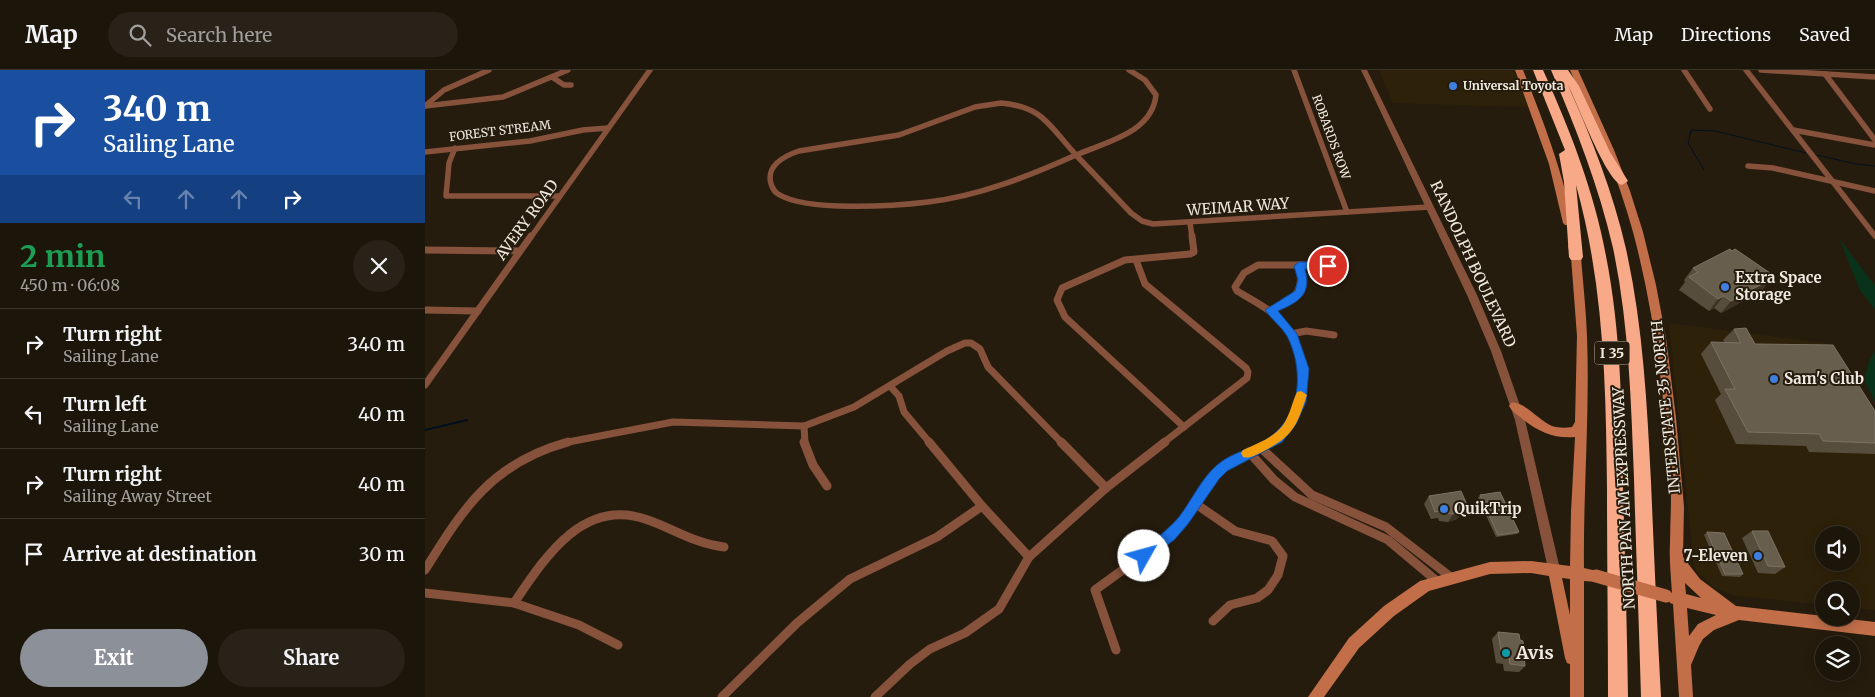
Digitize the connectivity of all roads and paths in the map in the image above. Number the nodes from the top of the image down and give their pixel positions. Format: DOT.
graph roads {
  1 [pos="489,70"];
  2 [pos="568,70"];
  3 [pos="650,70"];
  4 [pos="1129,70"];
  5 [pos="1294,70"];
  6 [pos="1363,70"];
  7 [pos="1519,70"];
  8 [pos="1538,70"];
  9 [pos="1556,70"];
  10 [pos="1562,70"];
  11 [pos="1575,70"];
  12 [pos="1684,70"];
  13 [pos="1746,70"];
  14 [pos="1761,70"];
  15 [pos="1825,74"];
  16 [pos="552,77"];
  17 [pos="1875,77"];
  18 [pos="571,86"];
  19 [pos="425,106"];
  20 [pos="1710,109"];
  21 [pos="608,128"];
  22 [pos="1793,130"];
  23 [pos="1875,140"];
  24 [pos="1875,145"];
  25 [pos="455,148"];
  26 [pos="425,152"];
  27 [pos="1076,155"];
  28 [pos="1748,166"];
  29 [pos="1622,181"];
  30 [pos="1834,183"];
  31 [pos="1875,191"];
  32 [pos="559,196"];
  33 [pos="1429,207"];
  34 [pos="1347,212"];
  35 [pos="1190,223"];
  36 [pos="1875,236"];
  37 [pos="425,250"];
  38 [pos="520,251"];
  39 [pos="1576,258"];
  40 [pos="1136,260"];
  41 [pos="1299,266"];
  42 [pos="1343,266"];
  43 [pos="425,310"];
  44 [pos="1271,310"];
  45 [pos="478,311"];
  46 [pos="1291,334"];
  47 [pos="1334,335"];
  48 [pos="425,385"];
  49 [pos="891,386"];
  50 [pos="1515,406"];
  51 [pos="1581,424"];
  52 [pos="804,426"];
  53 [pos="1184,427"];
  54 [pos="1261,448"];
  55 [pos="1249,452"];
  56 [pos="827,486"];
  57 [pos="1106,488"];
  58 [pos="1196,504"];
  59 [pos="982,506"];
  60 [pos="724,547"];
  61 [pos="1677,556"];
  62 [pos="1029,557"];
  63 [pos="1554,569"];
  64 [pos="425,570"];
  65 [pos="1577,572"];
  66 [pos="1452,578"];
  67 [pos="1438,582"];
  68 [pos="425,593"];
  69 [pos="1673,598"];
  70 [pos="514,603"];
  71 [pos="1736,614"];
  72 [pos="1213,621"];
  73 [pos="1875,629"];
  74 [pos="618,645"];
  75 [pos="1618,648"];
  76 [pos="1116,650"];
  77 [pos="1683,666"];
  78 [pos="1577,691"];
  79 [pos="722,697"];
  80 [pos="875,697"];
  81 [pos="1315,697"];
  82 [pos="1613,697"];
  83 [pos="1618,697"];
  84 [pos="1651,697"];
  85 [pos="1686,697"];
  1 -- 19 [label="street"];
  2 -- 16 [label="street"];
  3 -- 21 [label="street, AVERY ROAD"];
  4 -- 27 [label="street"];
  5 -- 34 [label="street, ROBARDS ROW"];
  6 -- 33 [label="street, RANDOLPH BOULEVARD"];
  7 -- 39 [label="main road"];
  8 -- 39 [label="highway"];
  8 -- 75 [label="highway, NORTH PAN AM EXPRESSWAY / I 35"];
  9 -- 84 [label="highway, NORTH PAN AM EXPRESSWAY / I 35"];
  10 -- 29 [label="highway"];
  11 -- 29 [label="main road, INTERSTATE 35 NORTH"];
  12 -- 20 [label="street"];
  13 -- 22 [label="street"];
  14 -- 15 [label="street"];
  15 -- 17 [label="street"];
  15 -- 23 [label="street"];
  16 -- 18 [label="street"];
  16 -- 19 [label="street"];
  21 -- 25 [label="street, FOREST STREAM"];
  21 -- 32 [label="street, AVERY ROAD"];
  22 -- 24 [label="street"];
  22 -- 30 [label="street"];
  25 -- 26 [label="street, FOREST STREAM"];
  25 -- 32 [label="street"];
  27 -- 27 [label="street, WEIMAR WAY"];
  27 -- 35 [label="street, WEIMAR WAY"];
  28 -- 30 [label="street"];
  29 -- 61 [label="main road, INTERSTATE 35 NORTH"];
  30 -- 31 [label="street"];
  30 -- 36 [label="street"];
  32 -- 38 [label="street, AVERY ROAD"];
  33 -- 34 [label="street, WEIMAR WAY"];
  33 -- 50 [label="street, RANDOLPH BOULEVARD"];
  34 -- 35 [label="street, WEIMAR WAY"];
  35 -- 40 [label="street"];
  37 -- 38 [label="street"];
  38 -- 45 [label="street, AVERY ROAD"];
  39 -- 51 [label="main road"];
  40 -- 53 [label="street"];
  40 -- 53 [label="street"];
  41 -- 42 [label="street"];
  41 -- 44 [label="street"];
  41 -- 44 [label="street"];
  43 -- 45 [label="street"];
  44 -- 46 [label="street"];
  45 -- 48 [label="street, AVERY ROAD"];
  46 -- 47 [label="street"];
  46 -- 54 [label="street"];
  49 -- 52 [label="street"];
  49 -- 57 [label="street"];
  49 -- 59 [label="street"];
  50 -- 51 [label="main road"];
  50 -- 63 [label="street, RANDOLPH BOULEVARD"];
  51 -- 65 [label="main road"];
  52 -- 56 [label="street"];
  52 -- 64 [label="street"];
  53 -- 57 [label="street"];
  54 -- 55 [label="street"];
  54 -- 66 [label="street"];
  55 -- 58 [label="street"];
  55 -- 67 [label="street"];
  57 -- 62 [label="street"];
  58 -- 72 [label="street"];
  58 -- 76 [label="street"];
  59 -- 62 [label="street"];
  59 -- 79 [label="street"];
  60 -- 70 [label="street"];
  61 -- 69 [label="main road, INTERSTATE 35 NORTH"];
  61 -- 71 [label="main road"];
  62 -- 80 [label="street"];
  63 -- 65 [label="main road"];
  63 -- 66 [label="main road"];
  63 -- 78 [label="main road, RANDOLPH BOULEVARD"];
  65 -- 69 [label="main road, bridge"];
  65 -- 78 [label="main road"];
  66 -- 67 [label="main road"];
  67 -- 81 [label="main road"];
  68 -- 70 [label="street"];
  69 -- 71 [label="main road"];
  69 -- 77 [label="main road, INTERSTATE 35 NORTH"];
  70 -- 74 [label="street"];
  71 -- 73 [label="main road"];
  71 -- 77 [label="main road"];
  75 -- 82 [label="highway"];
  75 -- 83 [label="highway, NORTH PAN AM EXPRESSWAY / I 35"];
  77 -- 85 [label="main road, INTERSTATE 35 NORTH"];
}
